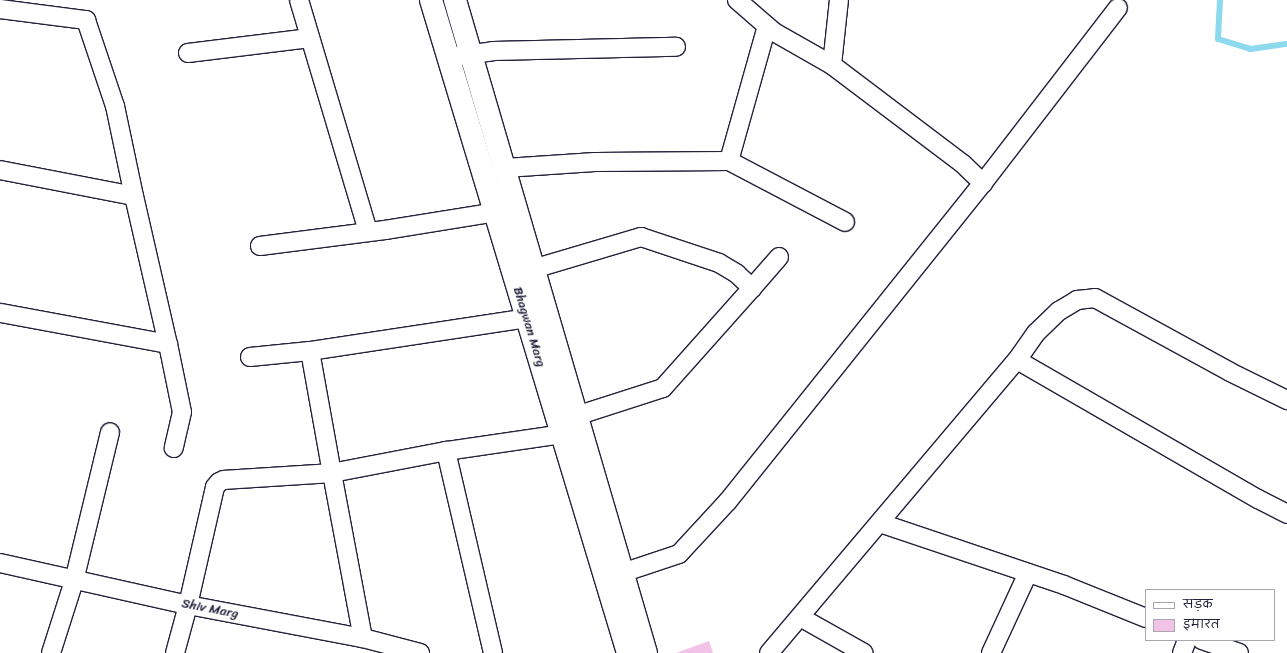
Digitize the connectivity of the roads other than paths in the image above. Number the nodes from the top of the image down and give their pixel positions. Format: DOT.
graph roads {
  1 [pos="299,0"];
  2 [pos="431,0"];
  3 [pos="455,0"];
  4 [pos="737,0"];
  5 [pos="839,0"];
  6 [pos="1118,8"];
  7 [pos="0,9"];
  8 [pos="767,26"];
  9 [pos="310,38"];
  10 [pos="676,47"];
  11 [pos="188,53"];
  12 [pos="472,54"];
  13 [pos="448,58"];
  14 [pos="832,65"];
  15 [pos="729,161"];
  16 [pos="505,168"];
  17 [pos="0,170"];
  18 [pos="983,184"];
  19 [pos="134,196"];
  20 [pos="516,209"];
  21 [pos="495,212"];
  22 [pos="846,222"];
  23 [pos="368,232"];
  24 [pos="260,246"];
  25 [pos="779,257"];
  26 [pos="533,269"];
  27 [pos="752,288"];
  28 [pos="0,313"];
  29 [pos="527,318"];
  30 [pos="168,344"];
  31 [pos="310,351"];
  32 [pos="250,357"];
  33 [pos="1017,360"];
  34 [pos="1287,400"];
  35 [pos="576,416"];
  36 [pos="110,432"];
  37 [pos="562,434"];
  38 [pos="174,448"];
  39 [pos="446,451"];
  40 [pos="332,473"];
  41 [pos="1287,514"];
  42 [pos="880,523"];
  43 [pos="0,563"];
  44 [pos="622,573"];
  45 [pos="1028,573"];
  46 [pos="74,581"];
  47 [pos="188,605"];
  48 [pos="800,617"];
  49 [pos="1145,618"];
  50 [pos="363,638"];
  51 [pos="1186,641"];
  52 [pos="1205,641"];
  53 [pos="393,650"];
  54 [pos="51,653"];
  55 [pos="175,653"];
  56 [pos="420,653"];
  57 [pos="493,653"];
  58 [pos="628,653"];
  59 [pos="646,653"];
  60 [pos="769,653"];
  61 [pos="864,653"];
  62 [pos="991,653"];
  63 [pos="1182,653"];
  64 [pos="1239,653"];
  1 -- 9 [label="street"];
  2 -- 13 [label="street, Bhagwan Marg"];
  3 -- 12 [label="street, Bhagwan Marg"];
  4 -- 8 [label="street"];
  5 -- 14 [label="street"];
  6 -- 18 [label="street"];
  7 -- 19 [label="street"];
  8 -- 14 [label="street"];
  8 -- 15 [label="street"];
  9 -- 11 [label="street"];
  9 -- 23 [label="street"];
  10 -- 12 [label="street"];
  12 -- 13 [label="street"];
  12 -- 16 [label="street, Bhagwan Marg"];
  13 -- 21 [label="street, Bhagwan Marg"];
  14 -- 18 [label="street"];
  15 -- 16 [label="street"];
  15 -- 22 [label="street"];
  16 -- 20 [label="street, Bhagwan Marg"];
  17 -- 19 [label="street"];
  18 -- 44 [label="street"];
  19 -- 30 [label="street"];
  20 -- 21 [label="street"];
  20 -- 26 [label="street, Bhagwan Marg"];
  21 -- 23 [label="street"];
  21 -- 29 [label="street, Bhagwan Marg"];
  23 -- 24 [label="street"];
  25 -- 27 [label="street"];
  26 -- 27 [label="street"];
  26 -- 35 [label="street, Bhagwan Marg"];
  27 -- 35 [label="street"];
  28 -- 30 [label="street"];
  29 -- 31 [label="street"];
  29 -- 37 [label="street, Bhagwan Marg"];
  30 -- 38 [label="street"];
  31 -- 32 [label="street"];
  31 -- 40 [label="street"];
  33 -- 34 [label="street"];
  33 -- 41 [label="street"];
  33 -- 42 [label="street"];
  35 -- 44 [label="street, Bhagwan Marg"];
  36 -- 46 [label="street"];
  37 -- 39 [label="street"];
  37 -- 58 [label="street, Bhagwan Marg"];
  39 -- 40 [label="street"];
  39 -- 57 [label="street"];
  40 -- 47 [label="street"];
  40 -- 50 [label="street"];
  42 -- 45 [label="street"];
  42 -- 48 [label="street"];
  43 -- 46 [label="street, Shiv Marg"];
  44 -- 59 [label="street, Bhagwan Marg"];
  45 -- 49 [label="street"];
  45 -- 62 [label="street"];
  46 -- 47 [label="street, Shiv Marg"];
  46 -- 54 [label="street"];
  47 -- 50 [label="street, Shiv Marg"];
  47 -- 55 [label="street"];
  48 -- 60 [label="street"];
  48 -- 61 [label="street"];
  50 -- 53 [label="street, Shiv Marg"];
  51 -- 63 [label="street"];
  52 -- 64 [label="street"];
  53 -- 56 [label="street, Shiv Marg"];
}
